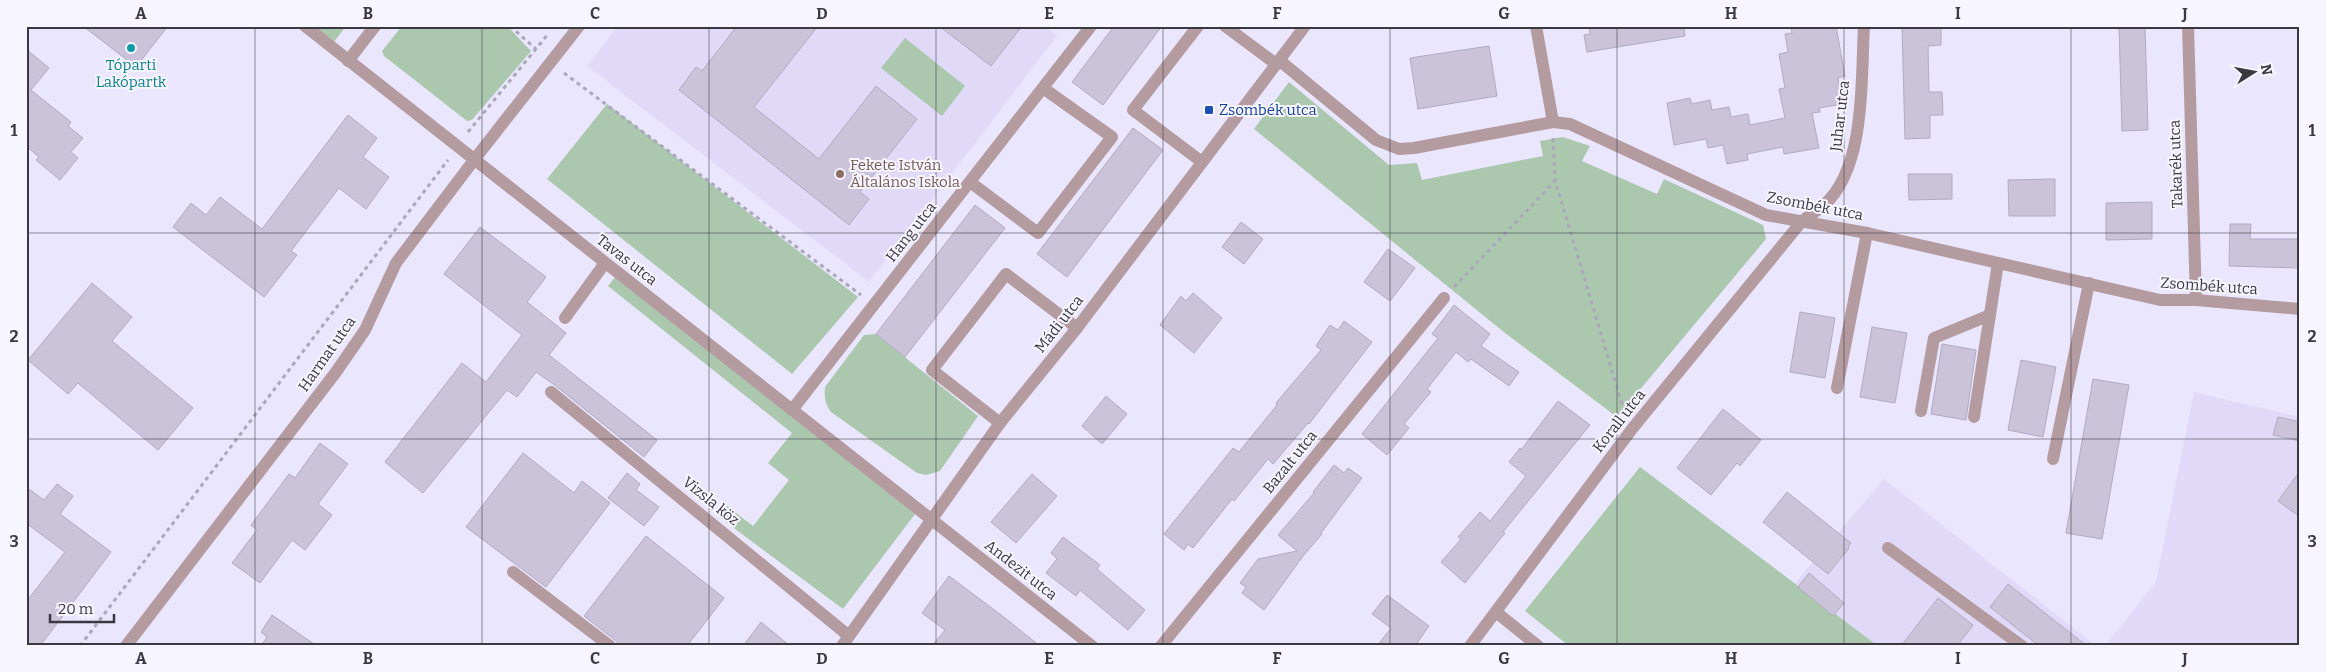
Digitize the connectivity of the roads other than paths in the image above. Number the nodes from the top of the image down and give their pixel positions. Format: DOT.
graph roads {
  1 [pos="305,26"];
  2 [pos="374,26"];
  3 [pos="579,26"];
  4 [pos="1092,26"];
  5 [pos="1198,26"];
  6 [pos="1225,26"];
  7 [pos="1305,26"];
  8 [pos="1536,26"];
  9 [pos="1864,26"];
  10 [pos="2188,26"];
  11 [pos="348,61"];
  12 [pos="1277,62"];
  13 [pos="1043,88"];
  14 [pos="1553,122"];
  15 [pos="474,160"];
  16 [pos="1202,162"];
  17 [pos="970,182"];
  18 [pos="1802,221"];
  19 [pos="1867,233"];
  20 [pos="1998,263"];
  21 [pos="605,264"];
  22 [pos="2088,283"];
  23 [pos="1444,298"];
  24 [pos="2196,300"];
  25 [pos="2300,309"];
  26 [pos="1990,315"];
  27 [pos="565,318"];
  28 [pos="1077,328"];
  29 [pos="1837,388"];
  30 [pos="551,392"];
  31 [pos="792,410"];
  32 [pos="1921,411"];
  33 [pos="1974,417"];
  34 [pos="1000,423"];
  35 [pos="2053,460"];
  36 [pos="931,519"];
  37 [pos="1888,548"];
  38 [pos="513,572"];
  39 [pos="1496,612"];
  40 [pos="846,641"];
  41 [pos="126,646"];
  42 [pos="610,646"];
  43 [pos="1092,646"];
  44 [pos="1161,646"];
  45 [pos="1470,646"];
  46 [pos="1538,646"];
  47 [pos="2022,646"];
  1 -- 11 [label="street, Tavas utca"];
  2 -- 11 [label="street"];
  3 -- 15 [label="street, Harmat utca"];
  4 -- 13 [label="street, Hang utca"];
  5 -- 16 [label="street"];
  6 -- 12 [label="street, Zsombék utca"];
  7 -- 12 [label="street, Mádi utca"];
  8 -- 14 [label="street"];
  9 -- 18 [label="street, Juhar utca"];
  10 -- 24 [label="street, Takarék utca"];
  11 -- 15 [label="street, Tavas utca"];
  12 -- 14 [label="street, Zsombék utca"];
  12 -- 16 [label="street, Mádi utca"];
  13 -- 17 [label="street, Hang utca"];
  13 -- 17 [label="street"];
  14 -- 18 [label="street, Zsombék utca"];
  15 -- 21 [label="street, Tavas utca"];
  15 -- 41 [label="street, Harmat utca"];
  16 -- 28 [label="street, Mádi utca"];
  17 -- 31 [label="street, Hang utca"];
  18 -- 19 [label="street, Zsombék utca"];
  18 -- 39 [label="street, Korall utca"];
  19 -- 20 [label="street, Zsombék utca"];
  19 -- 29 [label="street"];
  20 -- 22 [label="street, Zsombék utca"];
  20 -- 26 [label="street"];
  21 -- 27 [label="street"];
  21 -- 31 [label="street, Tavas utca"];
  22 -- 24 [label="street, Zsombék utca"];
  22 -- 35 [label="street"];
  23 -- 44 [label="street, Bazalt utca"];
  24 -- 25 [label="street, Zsombék utca"];
  26 -- 32 [label="street"];
  26 -- 33 [label="street"];
  28 -- 34 [label="street, Mádi utca"];
  28 -- 34 [label="street"];
  30 -- 40 [label="street, Vizsla köz"];
  31 -- 36 [label="street, Tavas utca"];
  34 -- 36 [label="street, Mádi utca"];
  36 -- 40 [label="street, Mádi utca"];
  36 -- 43 [label="street, Andezit utca"];
  37 -- 47 [label="street"];
  38 -- 42 [label="street"];
  39 -- 45 [label="street, Korall utca"];
  39 -- 46 [label="street"];
}
